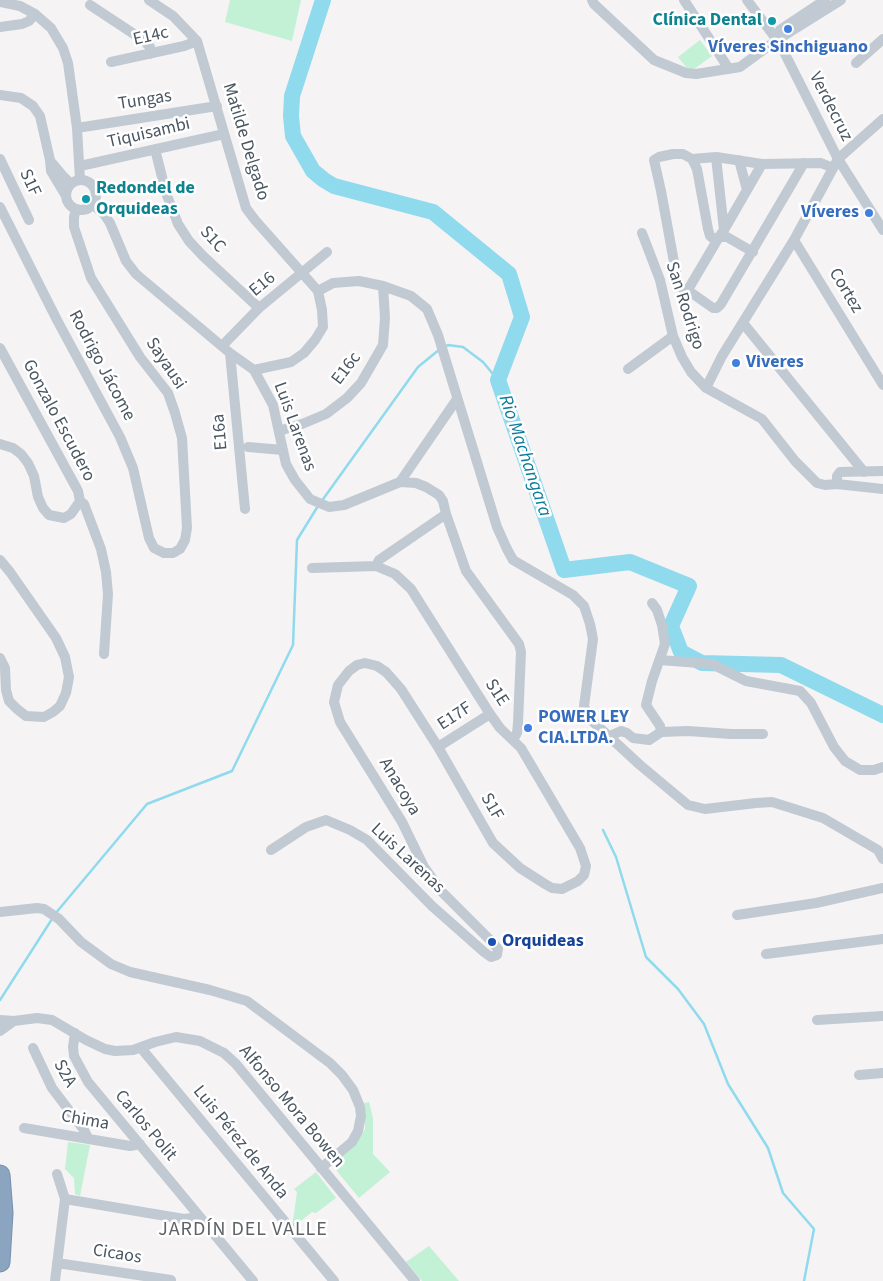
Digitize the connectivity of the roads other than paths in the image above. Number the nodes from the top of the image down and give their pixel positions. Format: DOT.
graph roads {
  1 [pos="148,0"];
  2 [pos="592,0"];
  3 [pos="684,0"];
  4 [pos="747,0"];
  5 [pos="825,0"];
  6 [pos="839,0"];
  7 [pos="0,2"];
  8 [pos="21,3"];
  9 [pos="90,5"];
  10 [pos="35,14"];
  11 [pos="0,27"];
  12 [pos="775,37"];
  13 [pos="883,39"];
  14 [pos="197,41"];
  15 [pos="150,54"];
  16 [pos="111,62"];
  17 [pos="856,63"];
  18 [pos="729,69"];
  19 [pos="0,95"];
  20 [pos="217,106"];
  21 [pos="883,119"];
  22 [pos="77,128"];
  23 [pos="224,134"];
  24 [pos="155,149"];
  25 [pos="716,157"];
  26 [pos="0,159"];
  27 [pos="692,159"];
  28 [pos="50,160"];
  29 [pos="739,160"];
  30 [pos="804,163"];
  31 [pos="762,164"];
  32 [pos="835,164"];
  33 [pos="80,166"];
  34 [pos="76,182"];
  35 [pos="747,190"];
  36 [pos="66,196"];
  37 [pos="93,205"];
  38 [pos="0,207"];
  39 [pos="76,209"];
  40 [pos="28,220"];
  41 [pos="883,230"];
  42 [pos="642,233"];
  43 [pos="721,234"];
  44 [pos="794,240"];
  45 [pos="327,252"];
  46 [pos="753,252"];
  47 [pos="302,274"];
  48 [pos="383,286"];
  49 [pos="686,289"];
  50 [pos="318,291"];
  51 [pos="259,308"];
  52 [pos="743,323"];
  53 [pos="673,336"];
  54 [pos="0,348"];
  55 [pos="226,349"];
  56 [pos="628,369"];
  57 [pos="254,370"];
  58 [pos="883,385"];
  59 [pos="706,388"];
  60 [pos="457,399"];
  61 [pos="279,431"];
  62 [pos="0,444"];
  63 [pos="248,447"];
  64 [pos="283,450"];
  65 [pos="883,471"];
  66 [pos="864,472"];
  67 [pos="400,482"];
  68 [pos="837,484"];
  69 [pos="883,489"];
  70 [pos="80,501"];
  71 [pos="245,508"];
  72 [pos="446,514"];
  73 [pos="154,548"];
  74 [pos="0,560"];
  75 [pos="376,566"];
  76 [pos="312,568"];
  77 [pos="652,602"];
  78 [pos="104,654"];
  79 [pos="0,658"];
  80 [pos="660,660"];
  81 [pos="386,672"];
  82 [pos="490,714"];
  83 [pos="661,732"];
  84 [pos="763,734"];
  85 [pos="610,736"];
  86 [pos="512,740"];
  87 [pos="438,748"];
  88 [pos="883,767"];
  89 [pos="580,848"];
  90 [pos="271,850"];
  91 [pos="883,859"];
  92 [pos="883,888"];
  93 [pos="0,912"];
  94 [pos="737,914"];
  95 [pos="883,939"];
  96 [pos="492,942"];
  97 [pos="766,954"];
  98 [pos="883,1016"];
  99 [pos="0,1020"];
  100 [pos="817,1020"];
  101 [pos="14,1021"];
  102 [pos="0,1031"];
  103 [pos="75,1033"];
  104 [pos="33,1048"];
  105 [pos="141,1048"];
  106 [pos="883,1073"];
  107 [pos="859,1075"];
  108 [pos="24,1128"];
  109 [pos="88,1138"];
  110 [pos="140,1144"];
  111 [pos="321,1168"];
  112 [pos="57,1174"];
  113 [pos="0,1175"];
  114 [pos="65,1198"];
  115 [pos="198,1214"];
  116 [pos="0,1262"];
  117 [pos="57,1263"];
  118 [pos="171,1280"];
  119 [pos="55,1281"];
  120 [pos="252,1281"];
  121 [pos="334,1281"];
  122 [pos="414,1281"];
  1 -- 14 [label="street, Matilde Delgado"];
  2 -- 18 [label="street"];
  3 -- 18 [label="street"];
  4 -- 12 [label="street, Verdecruz"];
  5 -- 12 [label="street"];
  6 -- 12 [label="street"];
  7 -- 8 [label="street"];
  8 -- 10 [label="street"];
  9 -- 15 [label="street"];
  10 -- 11 [label="street"];
  10 -- 22 [label="street"];
  12 -- 18 [label="street"];
  12 -- 32 [label="street, Verdecruz"];
  13 -- 17 [label="street"];
  14 -- 15 [label="street, E14c"];
  14 -- 20 [label="street, Matilde Delgado"];
  15 -- 16 [label="street, E14c"];
  19 -- 28 [label="street"];
  20 -- 22 [label="street, Tungas"];
  20 -- 23 [label="street, Matilde Delgado"];
  21 -- 32 [label="street"];
  22 -- 33 [label="street"];
  23 -- 24 [label="street, Tiquisambi"];
  23 -- 47 [label="street, Matilde Delgado"];
  24 -- 33 [label="street, Tiquisambi"];
  24 -- 51 [label="street, S1C"];
  25 -- 27 [label="street"];
  25 -- 29 [label="street"];
  25 -- 43 [label="street"];
  26 -- 40 [label="street, S1F"];
  27 -- 43 [label="street"];
  27 -- 49 [label="street"];
  28 -- 34 [label="street"];
  28 -- 36 [label="street"];
  29 -- 31 [label="street"];
  29 -- 35 [label="street"];
  30 -- 31 [label="street"];
  30 -- 32 [label="street"];
  30 -- 46 [label="street"];
  31 -- 35 [label="street"];
  32 -- 41 [label="street, Verdecruz"];
  32 -- 44 [label="street"];
  33 -- 34 [label="street"];
  34 -- 36 [label="street"];
  34 -- 37 [label="street"];
  35 -- 43 [label="street"];
  36 -- 39 [label="street"];
  37 -- 39 [label="street"];
  37 -- 55 [label="street, Luis Larenas"];
  38 -- 73 [label="street, Rodrigo Jácome"];
  39 -- 73 [label="street, Sayausi"];
  42 -- 53 [label="street, San Rodrigo"];
  43 -- 46 [label="street"];
  43 -- 49 [label="street"];
  44 -- 52 [label="street"];
  44 -- 58 [label="street, Cortez"];
  45 -- 47 [label="street, E16"];
  46 -- 49 [label="street"];
  47 -- 50 [label="street, Matilde Delgado"];
  47 -- 51 [label="street, E16"];
  48 -- 50 [label="street"];
  48 -- 60 [label="street"];
  48 -- 61 [label="street, E16c"];
  50 -- 57 [label="street"];
  51 -- 55 [label="street, E16"];
  52 -- 59 [label="street"];
  52 -- 66 [label="street"];
  53 -- 56 [label="street"];
  53 -- 59 [label="street, San Rodrigo"];
  54 -- 70 [label="street, Gonzalo Escudero"];
  55 -- 57 [label="street, Luis Larenas"];
  55 -- 71 [label="street, E16a"];
  57 -- 61 [label="street, Luis Larenas"];
  59 -- 68 [label="street, San Rodrigo"];
  60 -- 67 [label="street"];
  60 -- 85 [label="street"];
  61 -- 64 [label="street, Luis Larenas"];
  62 -- 70 [label="street, Gonzalo Escudero"];
  63 -- 64 [label="street"];
  64 -- 67 [label="street, Luis Larenas"];
  65 -- 66 [label="street"];
  66 -- 68 [label="street"];
  67 -- 72 [label="street"];
  68 -- 69 [label="street, San Rodrigo"];
  70 -- 78 [label="street"];
  72 -- 75 [label="street"];
  72 -- 86 [label="street"];
  74 -- 79 [label="street"];
  75 -- 76 [label="street"];
  75 -- 82 [label="street, S1E"];
  77 -- 80 [label="street"];
  80 -- 83 [label="street"];
  80 -- 88 [label="street"];
  81 -- 87 [label="street, S1F"];
  81 -- 96 [label="street, Anacoya"];
  82 -- 86 [label="street, S1E"];
  82 -- 87 [label="street, E17F"];
  83 -- 84 [label="street"];
  83 -- 85 [label="street"];
  85 -- 91 [label="street"];
  86 -- 89 [label="street, S1E"];
  87 -- 89 [label="street, S1F"];
  90 -- 96 [label="street, Luis Larenas"];
  92 -- 94 [label="street"];
  93 -- 111 [label="street"];
  95 -- 97 [label="street"];
  98 -- 100 [label="street"];
  99 -- 101 [label="street"];
  101 -- 102 [label="street"];
  101 -- 103 [label="street"];
  103 -- 105 [label="street, Alfonso Mora Bowen"];
  103 -- 110 [label="street, Carlos Polit"];
  104 -- 109 [label="street, S2A"];
  105 -- 111 [label="street, Alfonso Mora Bowen"];
  105 -- 121 [label="street, Luis Pérez de Anda"];
  106 -- 107 [label="street"];
  108 -- 109 [label="street, Chima"];
  109 -- 110 [label="street, Chima"];
  110 -- 115 [label="street, Carlos Polit"];
  111 -- 122 [label="street, Alfonso Mora Bowen"];
  112 -- 114 [label="street"];
  113 -- 116 [label="highway"];
  114 -- 115 [label="street"];
  114 -- 117 [label="street"];
  115 -- 120 [label="street, Carlos Polit"];
  117 -- 118 [label="street, Cicaos"];
  117 -- 119 [label="street"];
}
